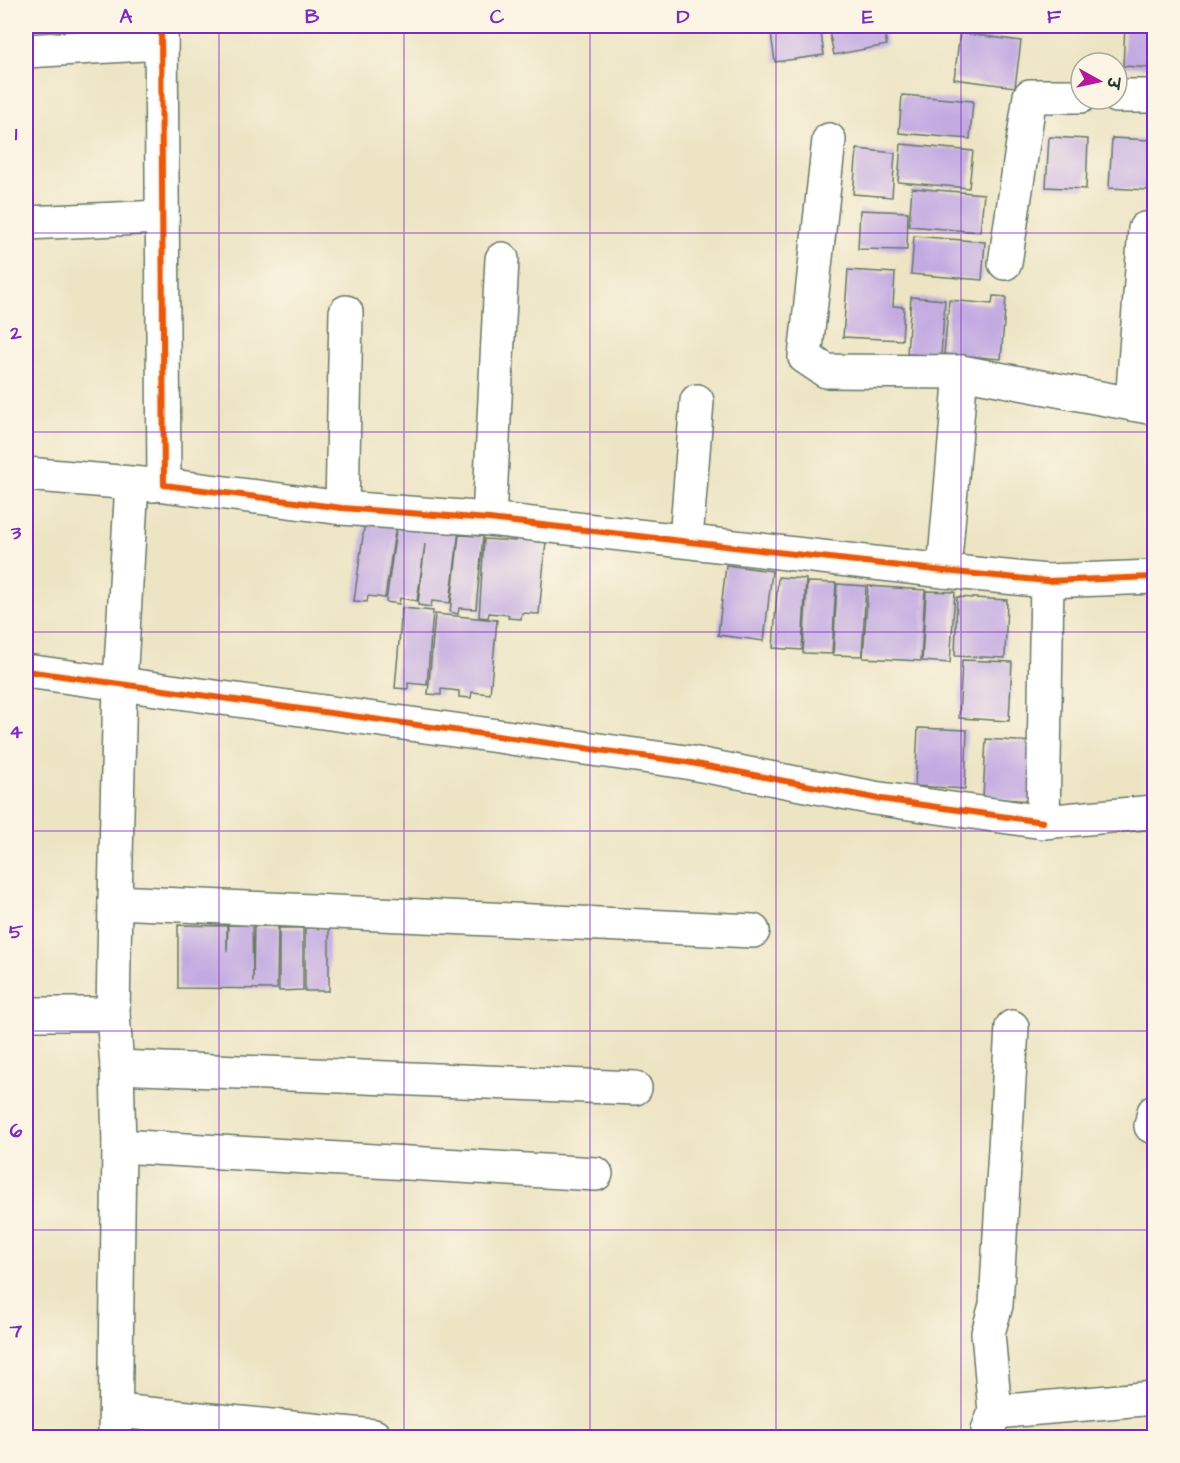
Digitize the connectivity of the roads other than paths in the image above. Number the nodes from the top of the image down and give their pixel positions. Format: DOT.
graph roads {
  1 [pos="161,34"];
  2 [pos="26,51"];
  3 [pos="1069,96"];
  4 [pos="1129,96"];
  5 [pos="1155,96"];
  6 [pos="829,140"];
  7 [pos="162,217"];
  8 [pos="26,223"];
  9 [pos="1145,229"];
  10 [pos="502,259"];
  11 [pos="1005,263"];
  12 [pos="346,312"];
  13 [pos="961,372"];
  14 [pos="697,401"];
  15 [pos="1143,406"];
  16 [pos="26,474"];
  17 [pos="132,484"];
  18 [pos="164,485"];
  19 [pos="342,508"];
  20 [pos="489,519"];
  21 [pos="686,540"];
  22 [pos="944,571"];
  23 [pos="1155,577"];
  24 [pos="1047,581"];
  25 [pos="26,671"];
  26 [pos="120,682"];
  27 [pos="1155,812"];
  28 [pos="1043,822"];
  29 [pos="115,902"];
  30 [pos="753,931"];
  31 [pos="26,1014"];
  32 [pos="113,1014"];
  33 [pos="1012,1027"];
  34 [pos="117,1067"];
  35 [pos="635,1088"];
  36 [pos="119,1146"];
  37 [pos="596,1174"];
  38 [pos="1155,1398"];
  39 [pos="116,1424"];
  40 [pos="992,1425"];
  41 [pos="374,1436"];
  1 -- 2 [label="street"];
  1 -- 7 [label="street"];
  3 -- 11 [label="street"];
  4 -- 5 [label="street"];
  6 -- 13 [label="street"];
  7 -- 8 [label="street"];
  7 -- 18 [label="street"];
  9 -- 15 [label="street"];
  10 -- 20 [label="street"];
  12 -- 19 [label="street"];
  13 -- 15 [label="street"];
  13 -- 22 [label="street"];
  14 -- 21 [label="street"];
  16 -- 17 [label="street"];
  17 -- 18 [label="street"];
  17 -- 26 [label="street"];
  18 -- 19 [label="street"];
  19 -- 20 [label="street"];
  20 -- 21 [label="street"];
  21 -- 22 [label="street"];
  22 -- 24 [label="street"];
  23 -- 24 [label="street"];
  24 -- 28 [label="street"];
  25 -- 26 [label="street"];
  26 -- 28 [label="street"];
  26 -- 29 [label="street"];
  27 -- 28 [label="street"];
  29 -- 30 [label="street"];
  29 -- 32 [label="street"];
  31 -- 32 [label="street"];
  32 -- 34 [label="street"];
  33 -- 40 [label="street"];
  34 -- 35 [label="street"];
  34 -- 36 [label="street"];
  36 -- 37 [label="street"];
  36 -- 39 [label="street"];
  38 -- 40 [label="street"];
  39 -- 41 [label="street"];
}
